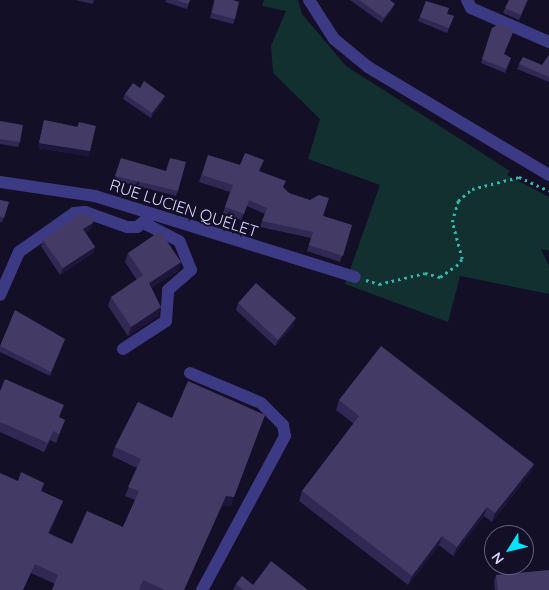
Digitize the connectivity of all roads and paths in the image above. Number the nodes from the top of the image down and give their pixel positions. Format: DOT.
graph roads {
  1 [pos="309,0"];
  2 [pos="459,0"];
  3 [pos="469,4"];
  4 [pos="549,42"];
  5 [pos="549,174"];
  6 [pos="0,182"];
  7 [pos="549,191"];
  8 [pos="148,219"];
  9 [pos="355,277"];
  10 [pos="0,296"];
  11 [pos="123,349"];
  12 [pos="190,373"];
  13 [pos="202,590"];
  1 -- 5 [label="street"];
  2 -- 3 [label="street"];
  3 -- 4 [label="street"];
  6 -- 8 [label="street, RUE LUCIEN QUÉLET"];
  7 -- 9 [label="path"];
  8 -- 9 [label="street, RUE LUCIEN QUÉLET"];
  8 -- 10 [label="street"];
  8 -- 11 [label="street"];
  12 -- 13 [label="street"];
}
